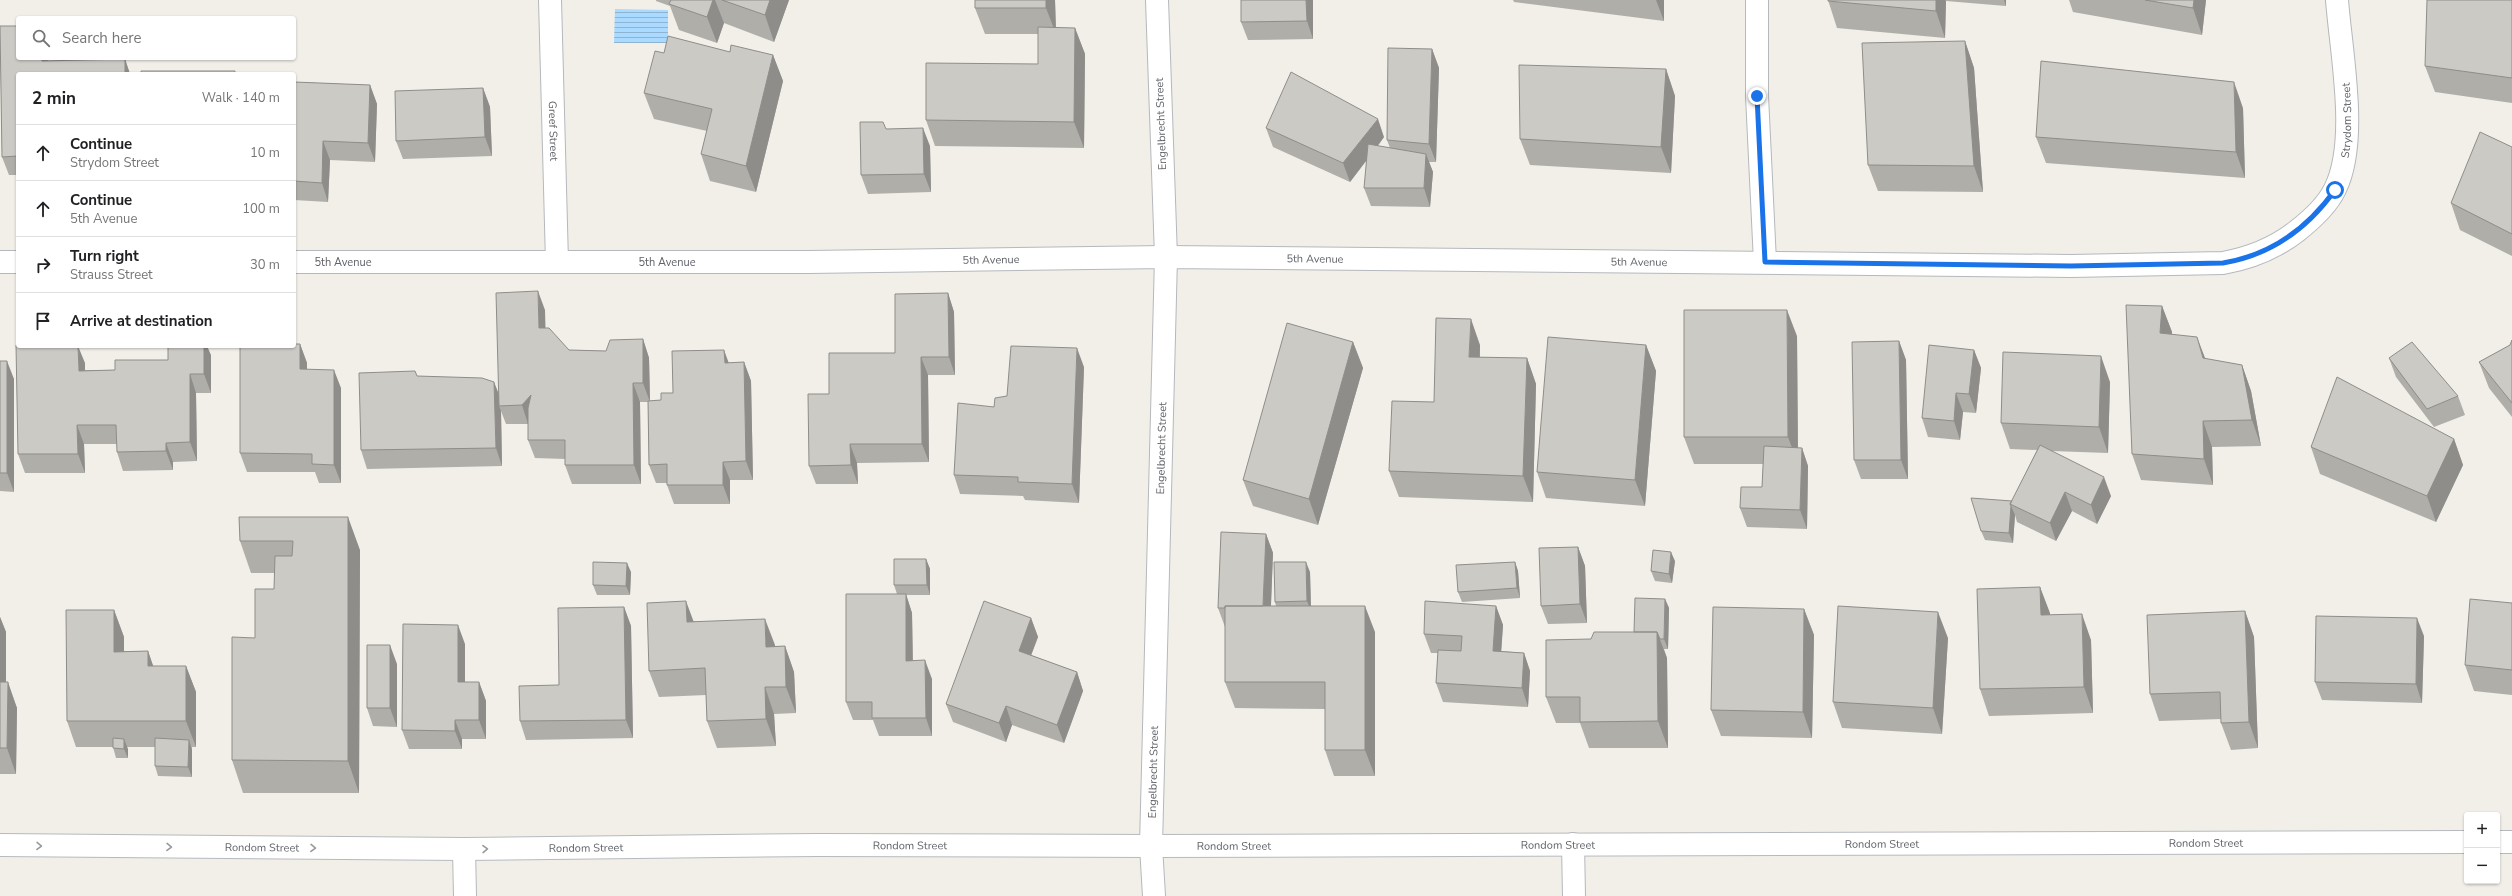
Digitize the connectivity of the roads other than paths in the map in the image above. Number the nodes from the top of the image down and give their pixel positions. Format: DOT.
graph roads {
  1 [pos="550,0"];
  2 [pos="1157,0"];
  3 [pos="1757,0"];
  4 [pos="2337,0"];
  5 [pos="2320,211"];
  6 [pos="1166,257"];
  7 [pos="296,262"];
  8 [pos="557,262"];
  9 [pos="1765,262"];
  10 [pos="2464,842"];
  11 [pos="2500,842"];
  12 [pos="2512,842"];
  13 [pos="1573,844"];
  14 [pos="0,845"];
  15 [pos="1151,846"];
  16 [pos="464,849"];
  17 [pos="466,896"];
  18 [pos="1154,896"];
  19 [pos="1574,896"];
  1 -- 8 [label="street, Greef Street"];
  2 -- 6 [label="street, Engelbrecht Street"];
  3 -- 9 [label="street"];
  4 -- 5 [label="street, Strydom Street"];
  5 -- 9 [label="street, 5th Avenue"];
  6 -- 8 [label="street, 5th Avenue"];
  6 -- 9 [label="street, 5th Avenue"];
  6 -- 15 [label="street, Engelbrecht Street"];
  7 -- 8 [label="street, 5th Avenue"];
  10 -- 13 [label="street, Rondom Street"];
  11 -- 12 [label="street"];
  13 -- 15 [label="street, Rondom Street"];
  13 -- 19 [label="street"];
  14 -- 16 [label="street, Rondom Street, one-way"];
  16 -- 15 [label="street, Rondom Street, one-way"];
  15 -- 18 [label="street, Engelbrecht Street"];
  16 -- 17 [label="street"];
}
